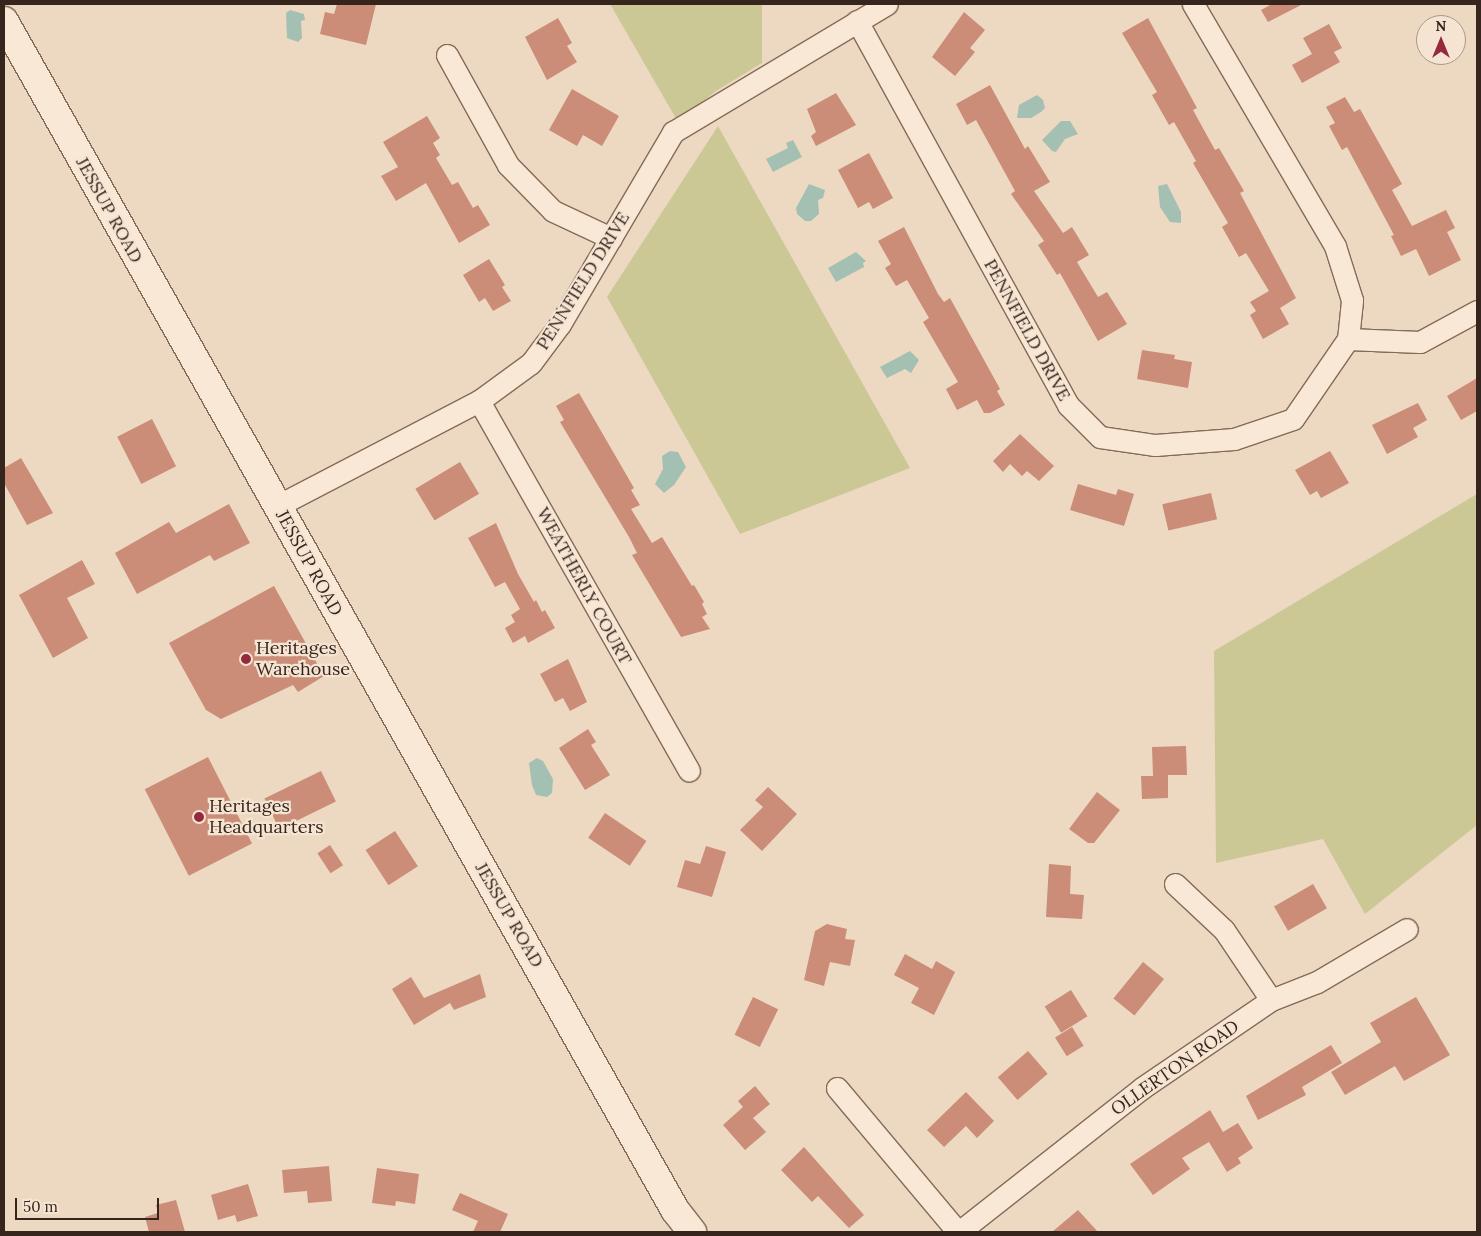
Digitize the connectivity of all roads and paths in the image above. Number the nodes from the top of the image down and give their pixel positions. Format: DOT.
graph roads {
  1 [pos="887,4"];
  2 [pos="1192,4"];
  3 [pos="4,21"];
  4 [pos="857,21"];
  5 [pos="447,55"];
  6 [pos="611,238"];
  7 [pos="1477,311"];
  8 [pos="1348,340"];
  9 [pos="479,401"];
  10 [pos="277,506"];
  11 [pos="689,771"];
  12 [pos="1175,884"];
  13 [pos="1407,929"];
  14 [pos="1271,1000"];
  15 [pos="837,1088"];
  16 [pos="692,1232"];
  17 [pos="959,1232"];
  1 -- 4 [label="street, PENNFIELD DRIVE"];
  2 -- 8 [label="street, PENNFIELD DRIVE"];
  3 -- 10 [label="street, JESSUP ROAD"];
  4 -- 6 [label="street, PENNFIELD DRIVE"];
  4 -- 8 [label="street, PENNFIELD DRIVE"];
  5 -- 6 [label="street"];
  6 -- 9 [label="street, PENNFIELD DRIVE"];
  7 -- 8 [label="street"];
  9 -- 10 [label="street, PENNFIELD DRIVE"];
  9 -- 11 [label="street, WEATHERLY COURT"];
  10 -- 16 [label="street, JESSUP ROAD"];
  12 -- 14 [label="street"];
  13 -- 14 [label="street, OLLERTON ROAD"];
  14 -- 17 [label="street, OLLERTON ROAD"];
  15 -- 17 [label="street"];
}
